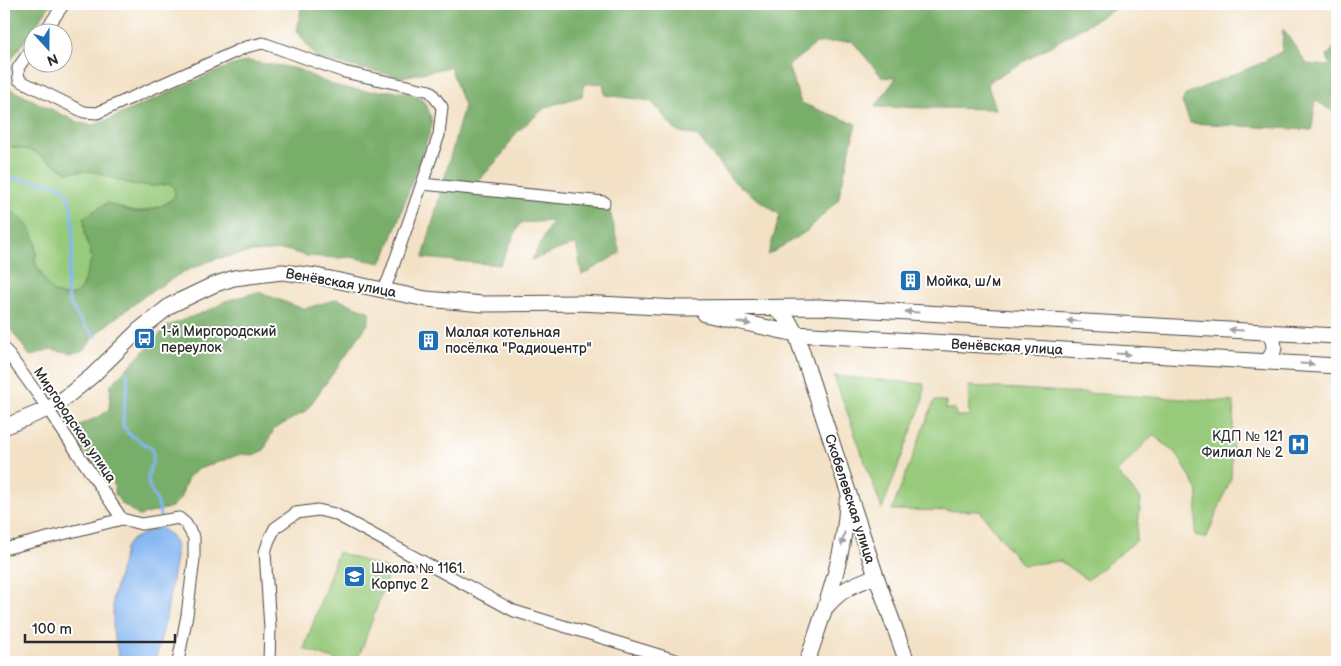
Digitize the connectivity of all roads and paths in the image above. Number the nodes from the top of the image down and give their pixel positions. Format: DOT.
graph roads {
  1 [pos="64,4"];
  2 [pos="51,22"];
  3 [pos="22,62"];
  4 [pos="422,184"];
  5 [pos="604,202"];
  6 [pos="383,291"];
  7 [pos="818,307"];
  8 [pos="679,308"];
  9 [pos="775,308"];
  10 [pos="1269,332"];
  11 [pos="796,334"];
  12 [pos="1337,336"];
  13 [pos="829,337"];
  14 [pos="4,348"];
  15 [pos="1266,362"];
  16 [pos="1337,366"];
  17 [pos="807,370"];
  18 [pos="48,409"];
  19 [pos="4,427"];
  20 [pos="847,491"];
  21 [pos="122,519"];
  22 [pos="4,549"];
  23 [pos="876,576"];
  24 [pos="824,609"];
  25 [pos="178,662"];
  26 [pos="270,662"];
  27 [pos="682,662"];
  28 [pos="807,662"];
  29 [pos="907,662"];
  1 -- 2 [label="street"];
  3 -- 4 [label="street"];
  4 -- 5 [label="street"];
  4 -- 6 [label="street"];
  6 -- 8 [label="street, Венёвская улица"];
  6 -- 18 [label="street, Венёвская улица"];
  7 -- 9 [label="street, Венёвская улица"];
  10 -- 7 [label="street, Венёвская улица, one-way"];
  7 -- 11 [label="street"];
  8 -- 9 [label="street, Венёвская улица"];
  8 -- 11 [label="street, Венёвская улица, one-way"];
  9 -- 11 [label="street, Скобелевская улица"];
  10 -- 12 [label="street, Венёвская улица"];
  10 -- 15 [label="street"];
  11 -- 13 [label="street, Венёвская улица"];
  11 -- 17 [label="street, Скобелевская улица"];
  13 -- 15 [label="street, Венёвская улица, one-way"];
  13 -- 17 [label="street"];
  14 -- 18 [label="street, Миргородская улица"];
  15 -- 16 [label="street, Венёвская улица, one-way"];
  17 -- 20 [label="street, Скобелевская улица"];
  18 -- 19 [label="street"];
  18 -- 21 [label="street, Миргородская улица"];
  20 -- 23 [label="street, Скобелевская улица"];
  20 -- 24 [label="street, one-way"];
  21 -- 22 [label="street"];
  21 -- 25 [label="street"];
  23 -- 24 [label="street"];
  23 -- 29 [label="street, Скобелевская улица"];
  24 -- 28 [label="street"];
  26 -- 27 [label="street"];
}
